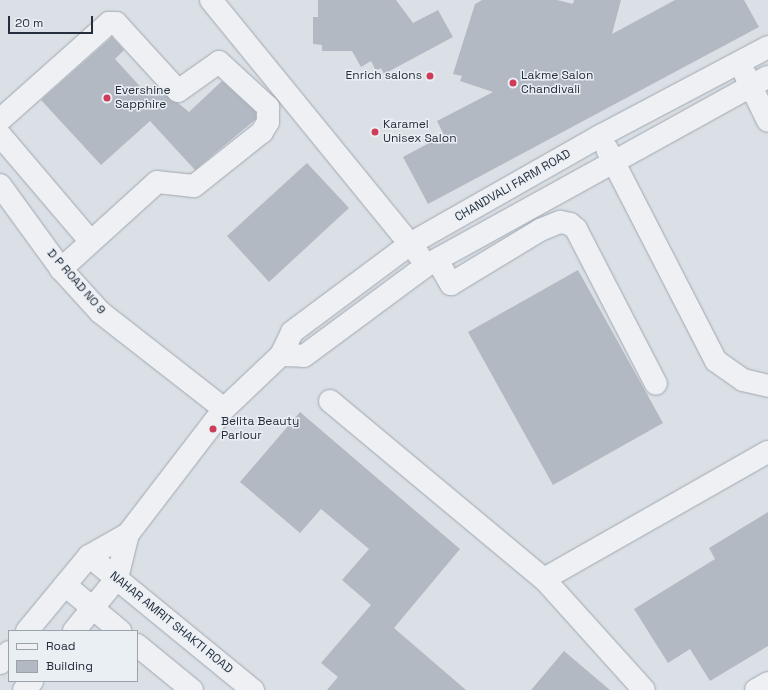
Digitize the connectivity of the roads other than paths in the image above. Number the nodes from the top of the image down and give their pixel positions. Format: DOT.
graph roads {
  1 [pos="211,0"];
  2 [pos="768,47"];
  3 [pos="740,62"];
  4 [pos="759,81"];
  5 [pos="0,120"];
  6 [pos="768,121"];
  7 [pos="0,135"];
  8 [pos="600,136"];
  9 [pos="23,162"];
  10 [pos="615,162"];
  11 [pos="0,181"];
  12 [pos="514,184"];
  13 [pos="0,185"];
  14 [pos="528,210"];
  15 [pos="540,230"];
  16 [pos="91,242"];
  17 [pos="410,244"];
  18 [pos="432,262"];
  19 [pos="60,269"];
  20 [pos="281,355"];
  21 [pos="656,384"];
  22 [pos="768,386"];
  23 [pos="330,400"];
  24 [pos="224,409"];
  25 [pos="768,452"];
  26 [pos="128,534"];
  27 [pos="89,556"];
  28 [pos="117,578"];
  29 [pos="544,579"];
  30 [pos="65,586"];
  31 [pos="93,609"];
  32 [pos="30,627"];
  33 [pos="75,630"];
  34 [pos="119,630"];
  35 [pos="138,646"];
  36 [pos="8,653"];
  37 [pos="0,663"];
  38 [pos="31,682"];
  39 [pos="768,683"];
  40 [pos="24,690"];
  41 [pos="192,690"];
  42 [pos="253,690"];
  43 [pos="644,690"];
  44 [pos="756,690"];
  1 -- 17 [label="street"];
  2 -- 3 [label="street, CHANDVALI FARM ROAD"];
  3 -- 4 [label="street"];
  3 -- 8 [label="street, CHANDVALI FARM ROAD"];
  4 -- 6 [label="street"];
  4 -- 10 [label="street"];
  5 -- 16 [label="street"];
  7 -- 9 [label="street"];
  8 -- 10 [label="street"];
  8 -- 12 [label="street, CHANDVALI FARM ROAD"];
  9 -- 11 [label="street"];
  9 -- 16 [label="street"];
  10 -- 14 [label="street"];
  10 -- 22 [label="street"];
  12 -- 14 [label="street"];
  12 -- 17 [label="street, CHANDVALI FARM ROAD"];
  13 -- 19 [label="street, D P ROAD NO 9"];
  14 -- 15 [label="street"];
  14 -- 18 [label="street"];
  15 -- 18 [label="street"];
  15 -- 21 [label="street"];
  16 -- 19 [label="street"];
  17 -- 18 [label="street"];
  17 -- 20 [label="street, CHANDVALI FARM ROAD"];
  18 -- 20 [label="street"];
  19 -- 24 [label="street, D P ROAD NO 9"];
  20 -- 24 [label="street, CHANDVALI FARM ROAD"];
  23 -- 29 [label="street"];
  24 -- 26 [label="street, CHANDVALI FARM ROAD"];
  25 -- 29 [label="street"];
  26 -- 27 [label="street"];
  26 -- 28 [label="street"];
  27 -- 28 [label="street, NAHAR AMRIT SHAKTI ROAD"];
  27 -- 30 [label="street"];
  28 -- 31 [label="street"];
  28 -- 42 [label="street, NAHAR AMRIT SHAKTI ROAD"];
  29 -- 43 [label="street"];
  30 -- 31 [label="street"];
  30 -- 32 [label="street"];
  31 -- 33 [label="street"];
  31 -- 34 [label="street"];
  35 -- 41 [label="street"];
  36 -- 37 [label="street"];
  38 -- 40 [label="street"];
  39 -- 44 [label="street"];
}
